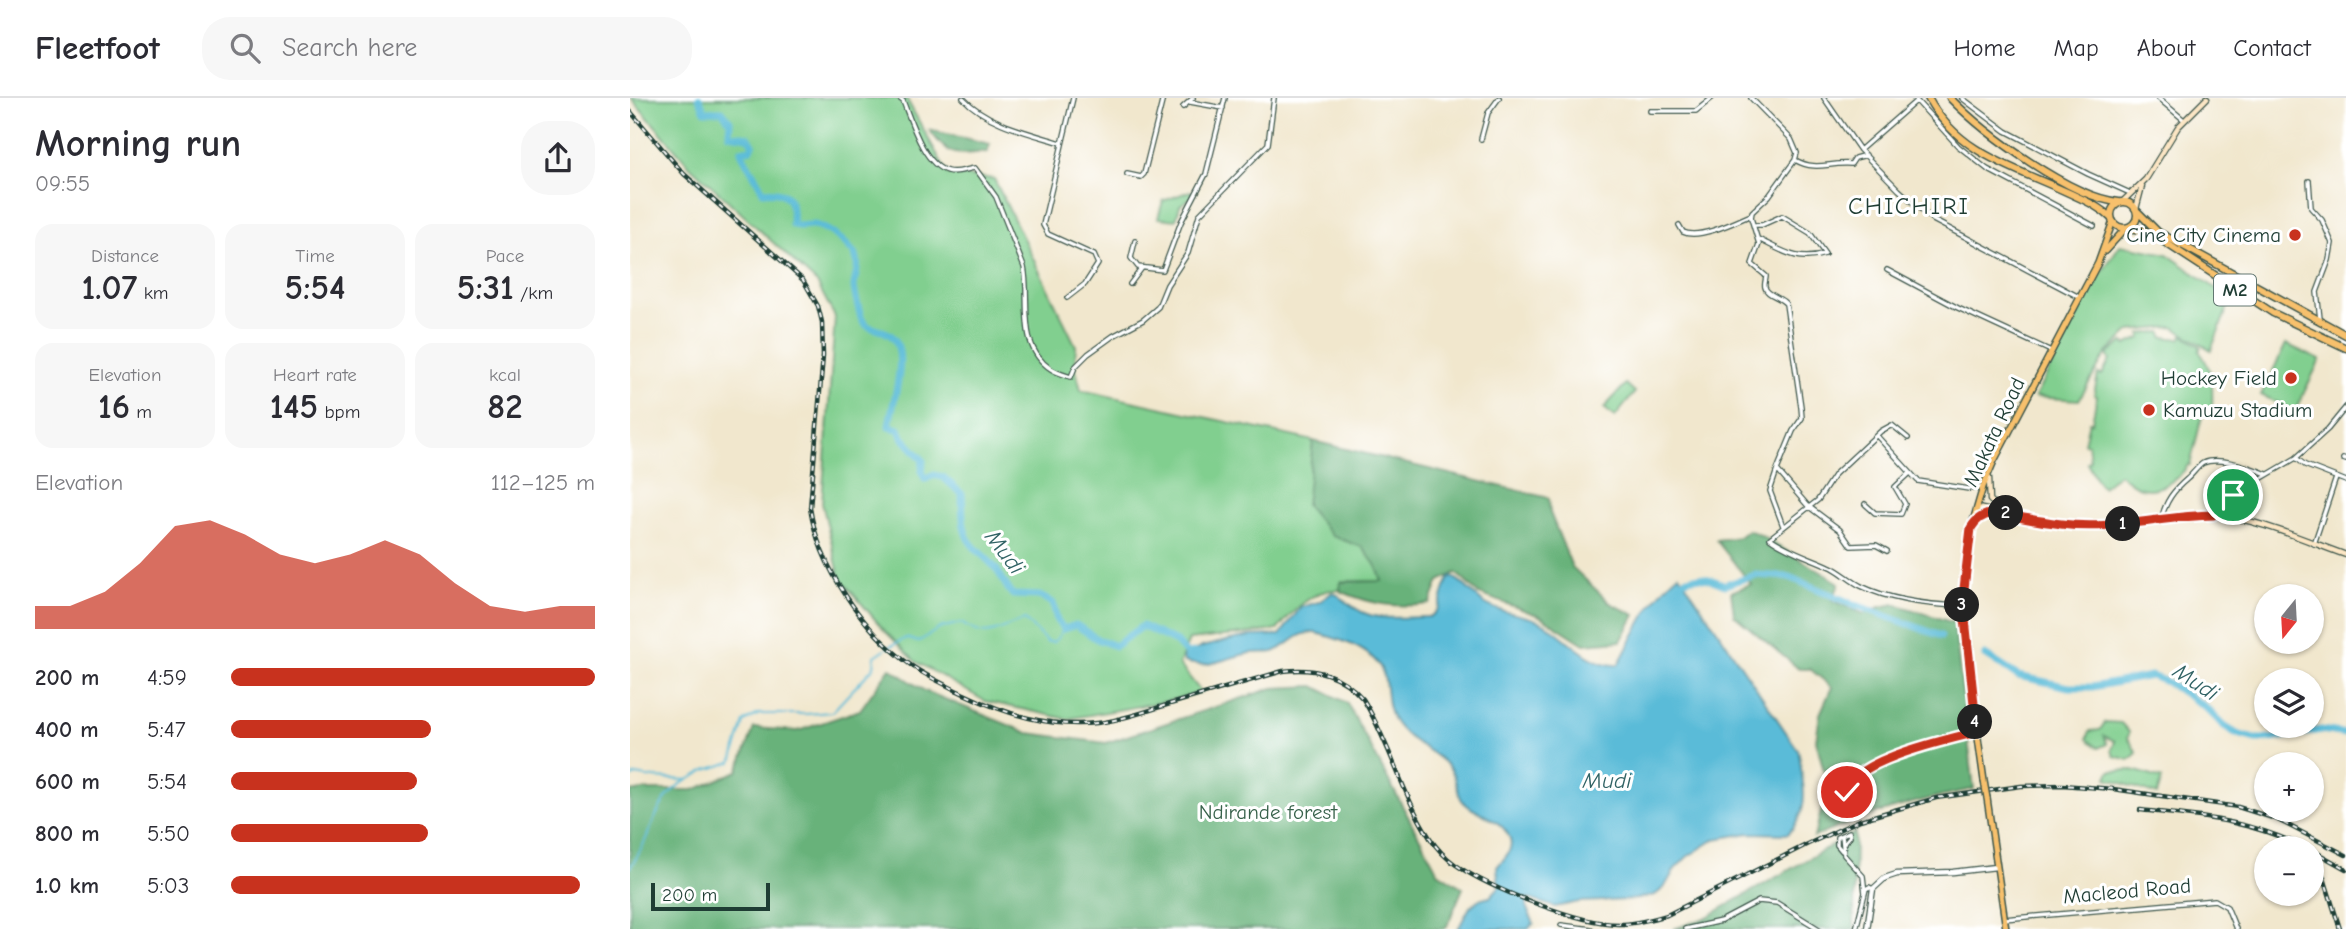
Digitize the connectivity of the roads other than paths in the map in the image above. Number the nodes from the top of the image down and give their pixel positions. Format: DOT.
graph roads {
  1 [pos="899,98"];
  2 [pos="963,98"];
  3 [pos="1073,98"];
  4 [pos="1163,98"];
  5 [pos="1225,98"];
  6 [pos="1274,98"];
  7 [pos="1499,98"];
  8 [pos="1712,98"];
  9 [pos="1751,98"];
  10 [pos="1824,98"];
  11 [pos="1928,98"];
  12 [pos="1950,98"];
  13 [pos="1962,98"];
  14 [pos="2158,98"];
  15 [pos="2207,98"];
  16 [pos="1915,99"];
  17 [pos="1192,100"];
  18 [pos="1183,107"];
  19 [pos="1223,108"];
  20 [pos="1650,111"];
  21 [pos="2184,120"];
  22 [pos="1481,139"];
  23 [pos="1062,143"];
  24 [pos="1860,150"];
  25 [pos="1866,155"];
  26 [pos="1795,160"];
  27 [pos="1127,174"];
  28 [pos="2146,179"];
  29 [pos="2309,181"];
  30 [pos="2132,194"];
  31 [pos="2121,202"];
  32 [pos="2137,210"];
  33 [pos="1751,215"];
  34 [pos="2112,219"];
  35 [pos="1679,225"];
  36 [pos="1754,225"];
  37 [pos="2094,226"];
  38 [pos="2126,228"];
  39 [pos="1758,239"];
  40 [pos="1135,241"];
  41 [pos="2103,253"];
  42 [pos="1142,268"];
  43 [pos="1887,270"];
  44 [pos="1130,284"];
  45 [pos="1068,298"];
  46 [pos="2079,298"];
  47 [pos="2316,319"];
  48 [pos="2302,329"];
  49 [pos="2346,335"];
  50 [pos="2346,348"];
  51 [pos="2051,351"];
  52 [pos="2346,407"];
  53 [pos="1877,435"];
  54 [pos="1908,438"];
  55 [pos="2296,458"];
  56 [pos="1777,470"];
  57 [pos="1910,473"];
  58 [pos="1989,473"];
  59 [pos="2267,474"];
  60 [pos="2336,478"];
  61 [pos="2346,481"];
  62 [pos="1983,487"];
  63 [pos="1865,504"];
  64 [pos="1808,506"];
  65 [pos="1977,508"];
  66 [pos="1997,513"];
  67 [pos="2010,513"];
  68 [pos="2213,515"];
  69 [pos="2161,519"];
  70 [pos="1783,526"];
  71 [pos="1971,528"];
  72 [pos="2314,544"];
  73 [pos="1887,551"];
  74 [pos="2346,555"];
  75 [pos="1962,606"];
  76 [pos="1977,732"];
  77 [pos="1856,800"];
  78 [pos="1842,835"];
  79 [pos="1844,844"];
  80 [pos="1843,852"];
  81 [pos="1996,867"];
  82 [pos="1873,889"];
  83 [pos="1865,892"];
  84 [pos="2004,919"];
  85 [pos="1561,925"];
  86 [pos="1591,929"];
  87 [pos="1685,929"];
  88 [pos="1819,929"];
  89 [pos="1856,929"];
  90 [pos="1867,929"];
  91 [pos="2006,929"];
  92 [pos="2236,929"];
  1 -- 6 [label="street"];
  2 -- 23 [label="street"];
  3 -- 23 [label="street"];
  4 -- 27 [label="street"];
  5 -- 19 [label="street"];
  7 -- 22 [label="street"];
  8 -- 20 [label="street"];
  9 -- 26 [label="street"];
  10 -- 24 [label="street"];
  11 -- 34 [label="highway, M2"];
  12 -- 31 [label="highway, M2"];
  13 -- 30 [label="street"];
  14 -- 21 [label="street"];
  15 -- 21 [label="main road"];
  16 -- 24 [label="street"];
  16 -- 37 [label="street"];
  17 -- 18 [label="street"];
  17 -- 19 [label="street"];
  19 -- 42 [label="street"];
  21 -- 28 [label="main road"];
  23 -- 45 [label="street"];
  24 -- 25 [label="street"];
  25 -- 26 [label="street"];
  25 -- 46 [label="street"];
  26 -- 33 [label="street"];
  28 -- 30 [label="main road"];
  28 -- 32 [label="main road"];
  29 -- 47 [label="street"];
  30 -- 31 [label="main road"];
  31 -- 32 [label="highway, M2"];
  31 -- 34 [label="highway"];
  32 -- 38 [label="highway"];
  32 -- 47 [label="highway, M2"];
  33 -- 35 [label="street"];
  33 -- 36 [label="street"];
  34 -- 38 [label="highway, M2"];
  34 -- 41 [label="main road, Makata Road"];
  36 -- 39 [label="street"];
  36 -- 39 [label="street"];
  38 -- 41 [label="main road, Makata Road"];
  38 -- 48 [label="highway, M2"];
  39 -- 56 [label="street"];
  40 -- 42 [label="street"];
  41 -- 46 [label="main road, Makata Road"];
  42 -- 44 [label="street"];
  43 -- 51 [label="street"];
  46 -- 51 [label="main road, Makata Road"];
  47 -- 48 [label="highway"];
  47 -- 49 [label="highway, M2"];
  48 -- 50 [label="highway, M2"];
  51 -- 58 [label="main road, Makata Road"];
  52 -- 55 [label="street"];
  53 -- 54 [label="street"];
  53 -- 57 [label="street"];
  53 -- 64 [label="street"];
  55 -- 59 [label="street"];
  55 -- 60 [label="street"];
  56 -- 64 [label="street"];
  56 -- 70 [label="street"];
  57 -- 62 [label="street"];
  57 -- 63 [label="street"];
  58 -- 62 [label="main road, Makata Road"];
  58 -- 67 [label="main road"];
  59 -- 68 [label="street"];
  59 -- 69 [label="street"];
  60 -- 61 [label="street"];
  60 -- 72 [label="street"];
  62 -- 65 [label="main road, Makata Road"];
  64 -- 70 [label="street"];
  64 -- 73 [label="street"];
  65 -- 66 [label="main road"];
  65 -- 71 [label="main road, Makata Road"];
  66 -- 67 [label="main road"];
  66 -- 71 [label="main road"];
  67 -- 69 [label="main road"];
  68 -- 69 [label="main road"];
  68 -- 72 [label="main road"];
  70 -- 75 [label="street"];
  71 -- 75 [label="main road, Makata Road"];
  72 -- 74 [label="main road"];
  75 -- 76 [label="main road, Makata Road"];
  76 -- 77 [label="street"];
  76 -- 81 [label="main road, Makata Road, bridge"];
  78 -- 79 [label="street"];
  78 -- 79 [label="street"];
  78 -- 80 [label="street"];
  79 -- 80 [label="street"];
  80 -- 83 [label="street"];
  81 -- 82 [label="street"];
  81 -- 84 [label="main road, Makata Road"];
  82 -- 83 [label="street"];
  82 -- 90 [label="street"];
  83 -- 89 [label="street"];
  84 -- 91 [label="main road, Makata Road"];
  84 -- 92 [label="street, Macleod Road"];
  85 -- 86 [label="street"];
  87 -- 88 [label="street"];
}
